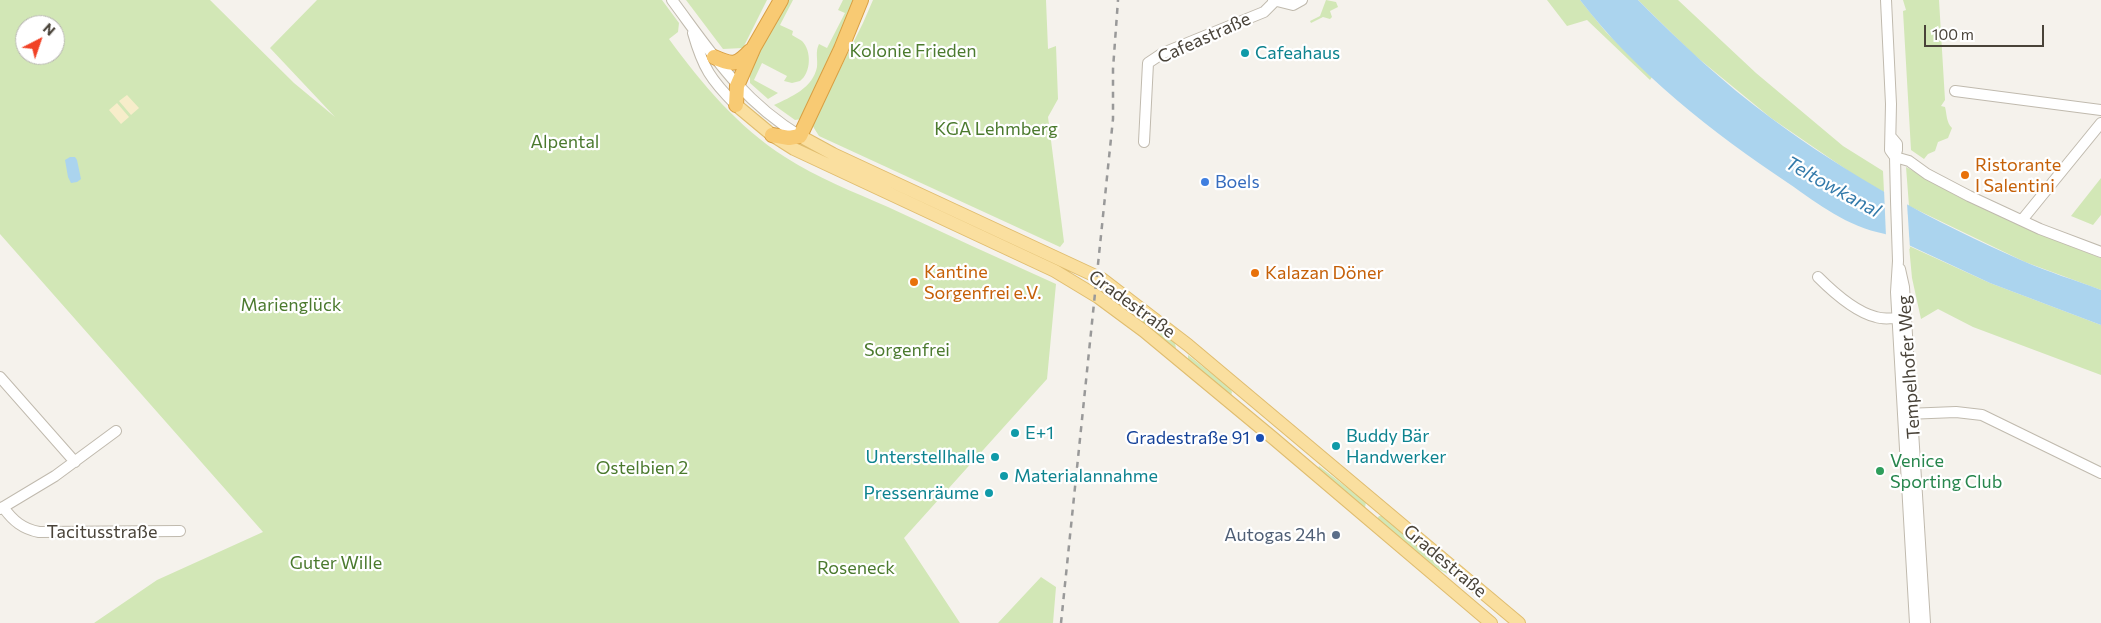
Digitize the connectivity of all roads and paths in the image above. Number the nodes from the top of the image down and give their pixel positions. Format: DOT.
graph roads {
  1 [pos="672,0"];
  2 [pos="781,0"];
  3 [pos="862,0"];
  4 [pos="1274,0"];
  5 [pos="1302,0"];
  6 [pos="1886,0"];
  7 [pos="690,25"];
  8 [pos="754,47"];
  9 [pos="714,57"];
  10 [pos="737,86"];
  11 [pos="1955,91"];
  12 [pos="736,105"];
  13 [pos="2101,110"];
  14 [pos="2101,123"];
  15 [pos="772,135"];
  16 [pos="800,136"];
  17 [pos="1144,142"];
  18 [pos="1895,157"];
  19 [pos="2022,220"];
  20 [pos="2101,252"];
  21 [pos="1818,277"];
  22 [pos="1901,318"];
  23 [pos="0,378"];
  24 [pos="1908,414"];
  25 [pos="116,432"];
  26 [pos="75,462"];
  27 [pos="2101,473"];
  28 [pos="2,508"];
  29 [pos="180,531"];
  30 [pos="1491,623"];
  31 [pos="1519,623"];
  32 [pos="1915,623"];
  33 [pos="1924,623"];
  1 -- 7 [label="street, Gradestraße"];
  2 -- 8 [label="highway"];
  3 -- 16 [label="highway"];
  4 -- 5 [label="street"];
  4 -- 17 [label="street, Cafeastraße"];
  6 -- 18 [label="street, Tempelhofer Weg"];
  7 -- 9 [label="street, Gradestraße"];
  7 -- 12 [label="street, Gradestraße"];
  8 -- 9 [label="highway"];
  8 -- 10 [label="highway"];
  9 -- 10 [label="street, Gradestraße"];
  10 -- 12 [label="highway"];
  10 -- 16 [label="street, Gradestraße"];
  11 -- 13 [label="street"];
  12 -- 15 [label="main road, Gradestraße"];
  14 -- 19 [label="street"];
  15 -- 16 [label="highway"];
  15 -- 30 [label="main road, Gradestraße"];
  16 -- 31 [label="main road, Gradestraße"];
  18 -- 19 [label="street"];
  18 -- 22 [label="street, Tempelhofer Weg"];
  19 -- 20 [label="street"];
  21 -- 22 [label="street"];
  22 -- 24 [label="street, Tempelhofer Weg"];
  23 -- 26 [label="street"];
  24 -- 27 [label="street"];
  24 -- 32 [label="street, Tempelhofer Weg"];
  24 -- 33 [label="street, Tempelhofer Weg"];
  25 -- 26 [label="street"];
  26 -- 28 [label="street"];
  28 -- 29 [label="street, Tacitusstraße"];
}
